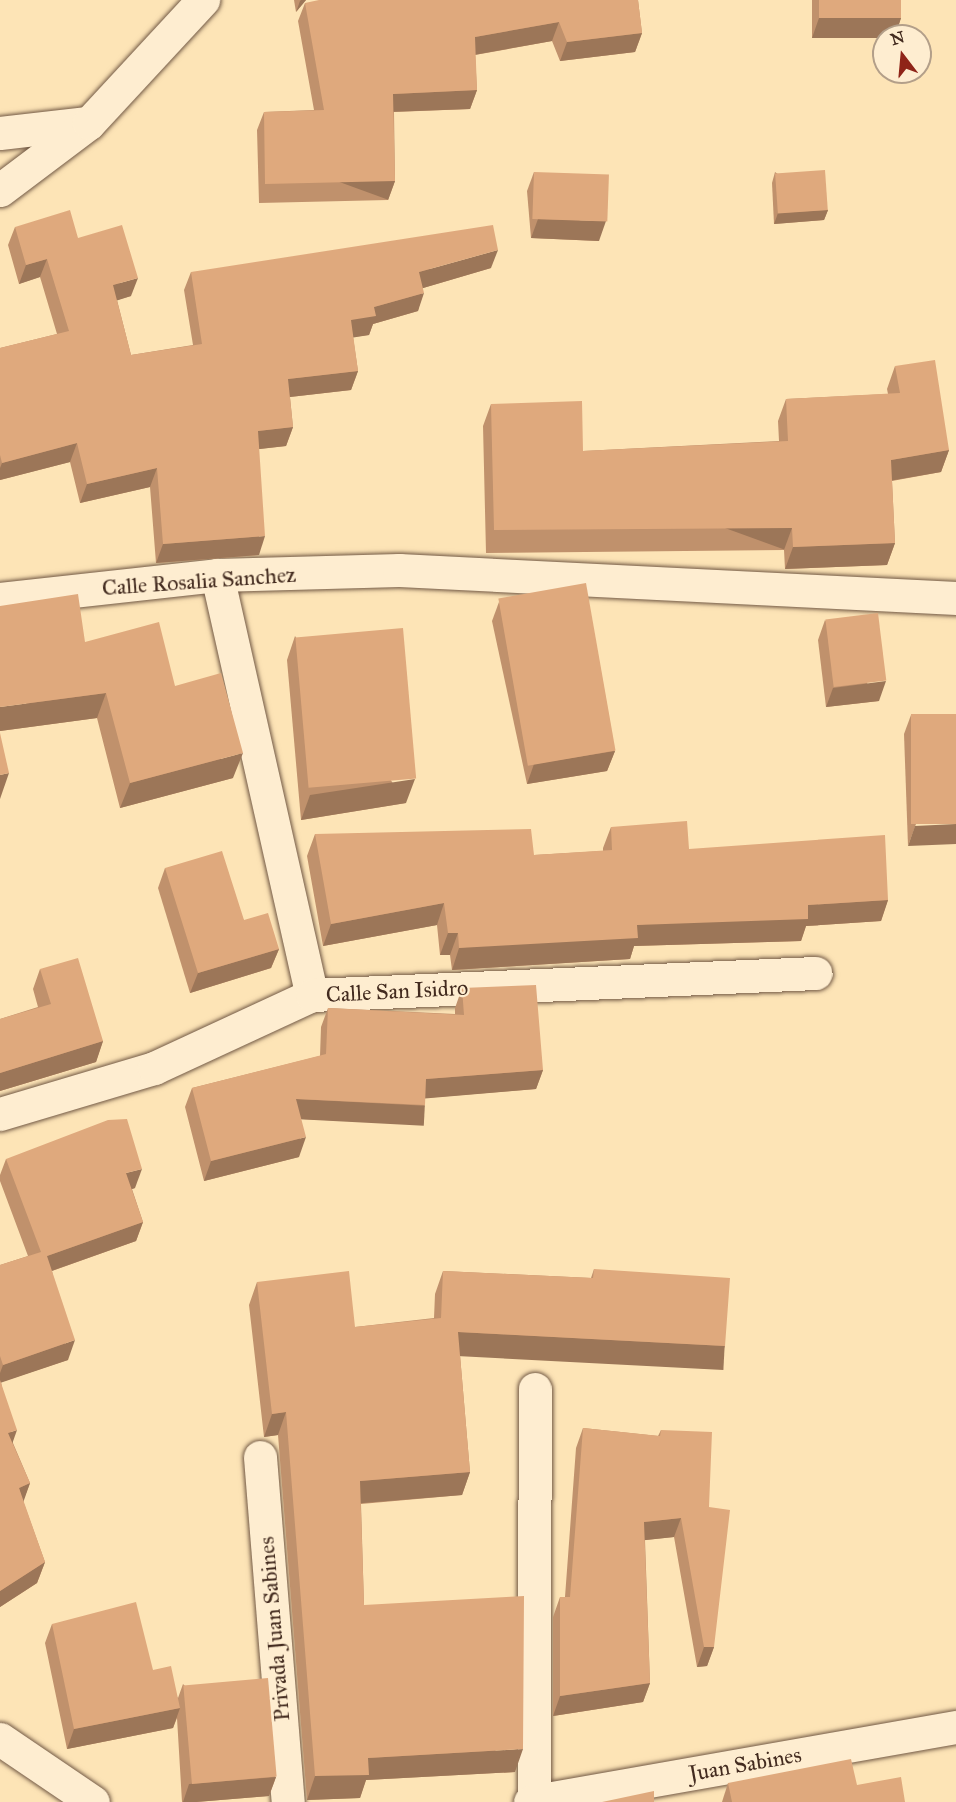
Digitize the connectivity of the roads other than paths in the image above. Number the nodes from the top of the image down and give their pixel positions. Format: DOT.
graph roads {
  1 [pos="203,0"];
  2 [pos="89,123"];
  3 [pos="0,133"];
  4 [pos="0,190"];
  5 [pos="217,575"];
  6 [pos="956,598"];
  7 [pos="0,599"];
  8 [pos="816,973"];
  9 [pos="312,995"];
  10 [pos="0,1113"];
  11 [pos="535,1389"];
  12 [pos="260,1456"];
  13 [pos="956,1727"];
  14 [pos="0,1739"];
  15 [pos="93,1802"];
  16 [pos="288,1802"];
  17 [pos="532,1802"];
  1 -- 2 [label="street"];
  2 -- 3 [label="street"];
  2 -- 4 [label="street"];
  5 -- 6 [label="street, Calle Rosalia Sanchez"];
  5 -- 7 [label="street, Calle Rosalia Sanchez"];
  5 -- 9 [label="street"];
  8 -- 9 [label="street, Calle San Isidro"];
  9 -- 10 [label="street, Calle San Isidro"];
  11 -- 17 [label="street, Juan Sabines"];
  12 -- 16 [label="street, Privada Juan Sabines"];
  13 -- 17 [label="street, Juan Sabines"];
  14 -- 15 [label="street"];
}
